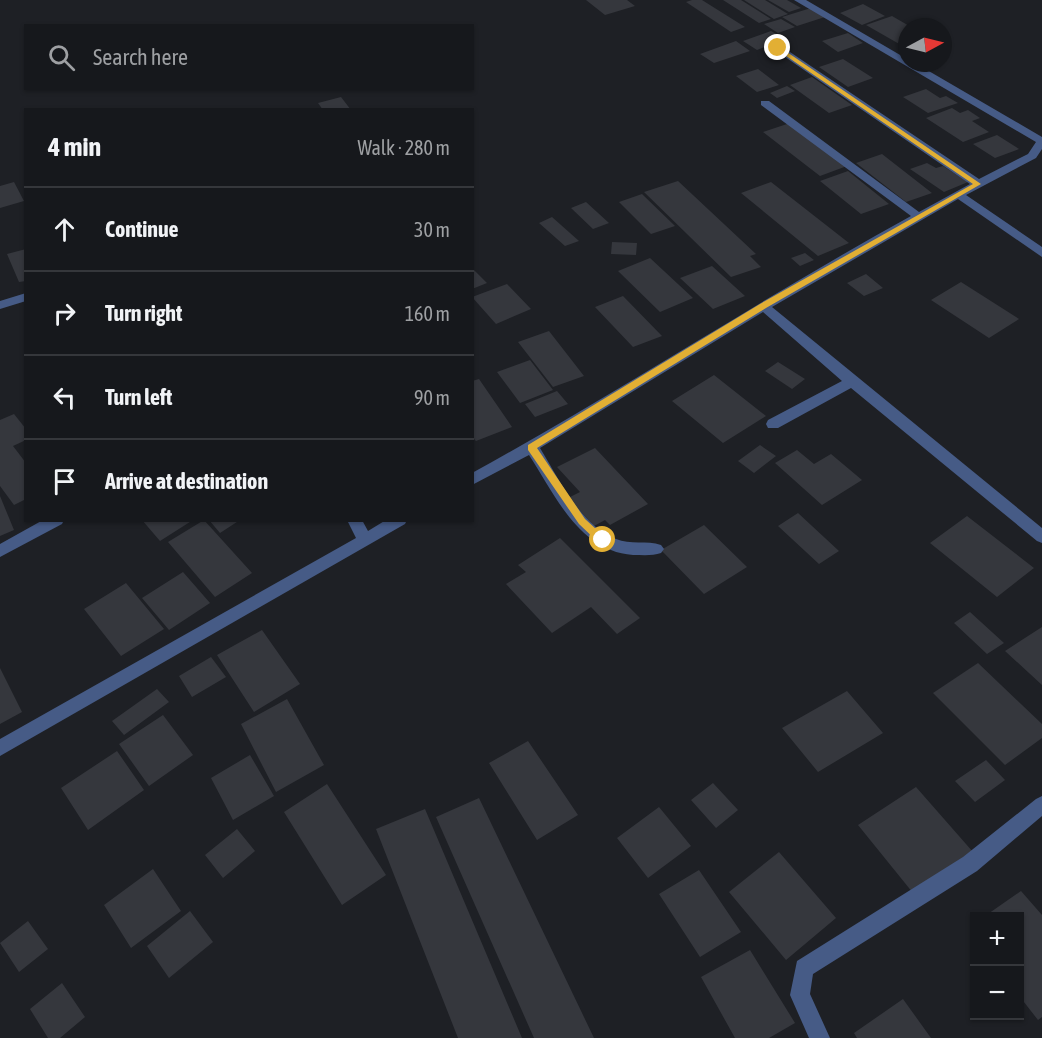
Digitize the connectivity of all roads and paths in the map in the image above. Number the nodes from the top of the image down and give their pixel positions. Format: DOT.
graph roads {
  1 [pos="799,0"];
  2 [pos="778,48"];
  3 [pos="898,58"];
  4 [pos="923,72"];
  5 [pos="765,103"];
  6 [pos="1042,141"];
  7 [pos="978,184"];
  8 [pos="959,195"];
  9 [pos="919,217"];
  10 [pos="1042,253"];
  11 [pos="24,298"];
  12 [pos="0,305"];
  13 [pos="763,306"];
  14 [pos="852,382"];
  15 [pos="773,424"];
  16 [pos="532,447"];
  17 [pos="474,479"];
  18 [pos="53,522"];
  19 [pos="355,522"];
  20 [pos="396,522"];
  21 [pos="1042,537"];
  22 [pos="365,540"];
  23 [pos="656,549"];
  24 [pos="0,551"];
  25 [pos="0,748"];
  26 [pos="1042,805"];
  27 [pos="820,1038"];
  1 -- 3 [label="street"];
  2 -- 7 [label="street"];
  4 -- 6 [label="street"];
  5 -- 9 [label="street"];
  6 -- 7 [label="street"];
  7 -- 8 [label="street"];
  8 -- 9 [label="street"];
  8 -- 10 [label="street"];
  9 -- 13 [label="street"];
  11 -- 12 [label="street"];
  13 -- 14 [label="street"];
  13 -- 16 [label="street"];
  14 -- 15 [label="street"];
  14 -- 21 [label="street"];
  16 -- 17 [label="street"];
  16 -- 23 [label="street"];
  18 -- 24 [label="street"];
  19 -- 22 [label="street"];
  20 -- 22 [label="street"];
  22 -- 25 [label="street"];
  26 -- 27 [label="street"];
}
